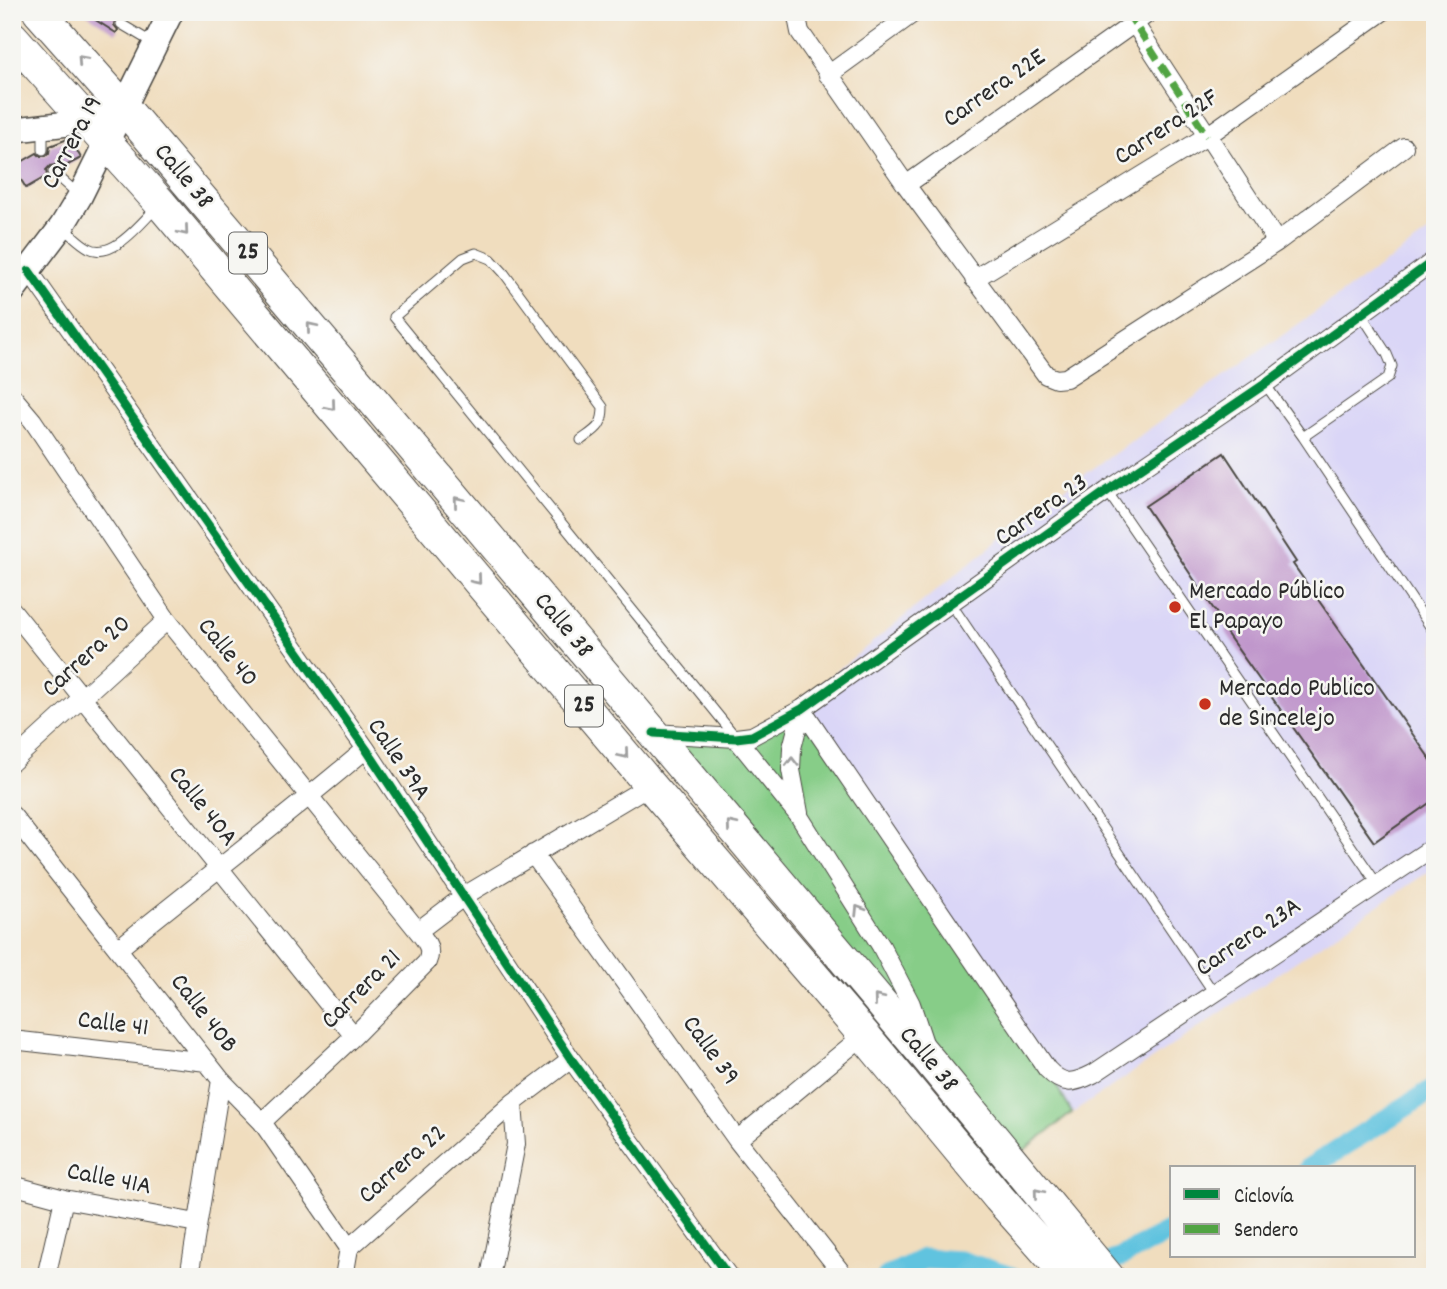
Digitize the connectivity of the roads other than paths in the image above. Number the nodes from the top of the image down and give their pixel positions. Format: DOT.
graph roads {
  1 [pos="39,12"];
  2 [pos="171,12"];
  3 [pos="796,12"];
  4 [pos="915,12"];
  5 [pos="1150,12"];
  6 [pos="1382,12"];
  7 [pos="1131,18"];
  8 [pos="121,24"];
  9 [pos="12,37"];
  10 [pos="155,45"];
  11 [pos="828,75"];
  12 [pos="125,108"];
  13 [pos="86,119"];
  14 [pos="12,130"];
  15 [pos="1207,136"];
  16 [pos="107,143"];
  17 [pos="1404,147"];
  18 [pos="53,173"];
  19 [pos="905,185"];
  20 [pos="80,196"];
  21 [pos="161,204"];
  22 [pos="62,226"];
  23 [pos="1277,242"];
  24 [pos="1435,260"];
  25 [pos="29,271"];
  26 [pos="974,279"];
  27 [pos="12,292"];
  28 [pos="1361,314"];
  29 [pos="1265,384"];
  30 [pos="12,396"];
  31 [pos="1303,438"];
  32 [pos="581,440"];
  33 [pos="1107,491"];
  34 [pos="950,602"];
  35 [pos="12,610"];
  36 [pos="167,620"];
  37 [pos="1435,634"];
  38 [pos="81,698"];
  39 [pos="802,709"];
  40 [pos="654,733"];
  41 [pos="737,738"];
  42 [pos="366,749"];
  43 [pos="12,762"];
  44 [pos="650,785"];
  45 [pos="309,797"];
  46 [pos="799,816"];
  47 [pos="14,819"];
  48 [pos="1435,846"];
  49 [pos="533,854"];
  50 [pos="217,868"];
  51 [pos="1378,885"];
  52 [pos="464,896"];
  53 [pos="418,930"];
  54 [pos="118,949"];
  55 [pos="1214,993"];
  56 [pos="864,1035"];
  57 [pos="354,1036"];
  58 [pos="12,1040"];
  59 [pos="570,1059"];
  60 [pos="929,1060"];
  61 [pos="207,1062"];
  62 [pos="221,1080"];
  63 [pos="513,1103"];
  64 [pos="262,1122"];
  65 [pos="737,1140"];
  66 [pos="12,1185"];
  67 [pos="64,1199"];
  68 [pos="197,1223"];
  69 [pos="349,1248"];
  70 [pos="1071,1263"];
  71 [pos="46,1277"];
  72 [pos="189,1277"];
  73 [pos="344,1277"];
  74 [pos="491,1277"];
  75 [pos="729,1277"];
  76 [pos="845,1277"];
  77 [pos="1108,1277"];
  12 -- 1 [label="highway, Calle 38 / 25, one-way"];
  2 -- 10 [label="main road, Carrera 19"];
  3 -- 11 [label="street"];
  4 -- 11 [label="street"];
  5 -- 7 [label="street, Carrera 22E"];
  6 -- 15 [label="street, Carrera 22F"];
  7 -- 15 [label="street"];
  7 -- 19 [label="street, Carrera 22E"];
  8 -- 10 [label="lane"];
  9 -- 13 [label="highway, Calle 38 / 25"];
  10 -- 12 [label="main road, Carrera 19"];
  11 -- 19 [label="street"];
  12 -- 13 [label="main road"];
  12 -- 16 [label="main road, Carrera 19"];
  40 -- 12 [label="highway, Calle 38 / 25, one-way"];
  13 -- 14 [label="main road"];
  13 -- 16 [label="highway, Calle 38 / 25"];
  15 -- 23 [label="street"];
  15 -- 26 [label="street, Carrera 22F"];
  16 -- 20 [label="main road, Carrera 19"];
  16 -- 21 [label="highway, Calle 38 / 25"];
  17 -- 23 [label="street"];
  18 -- 20 [label="lane"];
  19 -- 26 [label="street"];
  20 -- 22 [label="main road, Carrera 19"];
  21 -- 22 [label="lane"];
  21 -- 44 [label="highway, Calle 38 / 25, one-way"];
  22 -- 25 [label="main road, Carrera 19"];
  23 -- 26 [label="street"];
  24 -- 28 [label="street, Carrera 23"];
  25 -- 27 [label="main road, Carrera 19"];
  25 -- 42 [label="street, Calle 39A"];
  28 -- 29 [label="street, Carrera 23"];
  28 -- 31 [label="lane"];
  29 -- 31 [label="lane"];
  29 -- 33 [label="street, Carrera 23"];
  30 -- 36 [label="street, Calle 40"];
  31 -- 37 [label="lane"];
  32 -- 41 [label="lane"];
  33 -- 34 [label="street, Carrera 23"];
  33 -- 51 [label="lane"];
  34 -- 39 [label="street, Carrera 23"];
  34 -- 55 [label="lane"];
  35 -- 38 [label="street, Calle 40A"];
  36 -- 38 [label="street, Carrera 20"];
  36 -- 45 [label="street, Calle 40"];
  38 -- 43 [label="street, Carrera 20"];
  38 -- 50 [label="street, Calle 40A"];
  39 -- 41 [label="street, Carrera 23"];
  46 -- 39 [label="street, one-way"];
  39 -- 55 [label="street, Carrera 23A"];
  40 -- 41 [label="street, Carrera 23"];
  60 -- 40 [label="highway, Calle 38 / 25, one-way"];
  41 -- 46 [label="street"];
  42 -- 45 [label="street"];
  42 -- 52 [label="street, Calle 39A"];
  44 -- 49 [label="street, Carrera 21"];
  44 -- 56 [label="highway, Calle 38 / 25"];
  45 -- 50 [label="street"];
  45 -- 53 [label="street, Calle 40"];
  60 -- 46 [label="street, one-way"];
  47 -- 54 [label="street, Calle 40B"];
  48 -- 51 [label="street, Carrera 23A"];
  49 -- 52 [label="street, Carrera 21"];
  49 -- 65 [label="street, Calle 39"];
  50 -- 54 [label="street"];
  50 -- 57 [label="street, Calle 40A"];
  51 -- 55 [label="street, Carrera 23A"];
  52 -- 53 [label="street, Carrera 21"];
  52 -- 59 [label="street, Calle 39A"];
  53 -- 57 [label="street, Carrera 21"];
  54 -- 61 [label="street, Calle 40B"];
  56 -- 65 [label="street"];
  56 -- 70 [label="highway, Calle 38 / 25"];
  57 -- 64 [label="street, Carrera 21"];
  58 -- 61 [label="street, Calle 41"];
  59 -- 63 [label="street, Carrera 22"];
  59 -- 75 [label="street, Calle 39A"];
  70 -- 60 [label="highway, Calle 38 / 25, one-way"];
  61 -- 62 [label="street, Calle 40B"];
  62 -- 64 [label="street, Calle 40B"];
  62 -- 68 [label="street"];
  63 -- 69 [label="street, Carrera 22"];
  63 -- 74 [label="street"];
  64 -- 69 [label="street, Calle 40B"];
  65 -- 76 [label="street, Calle 39"];
  66 -- 67 [label="street, Calle 41A"];
  67 -- 68 [label="street, Calle 41A"];
  67 -- 71 [label="street"];
  68 -- 72 [label="street"];
  69 -- 73 [label="street"];
  70 -- 77 [label="highway, Calle 38 / 25"];
}
